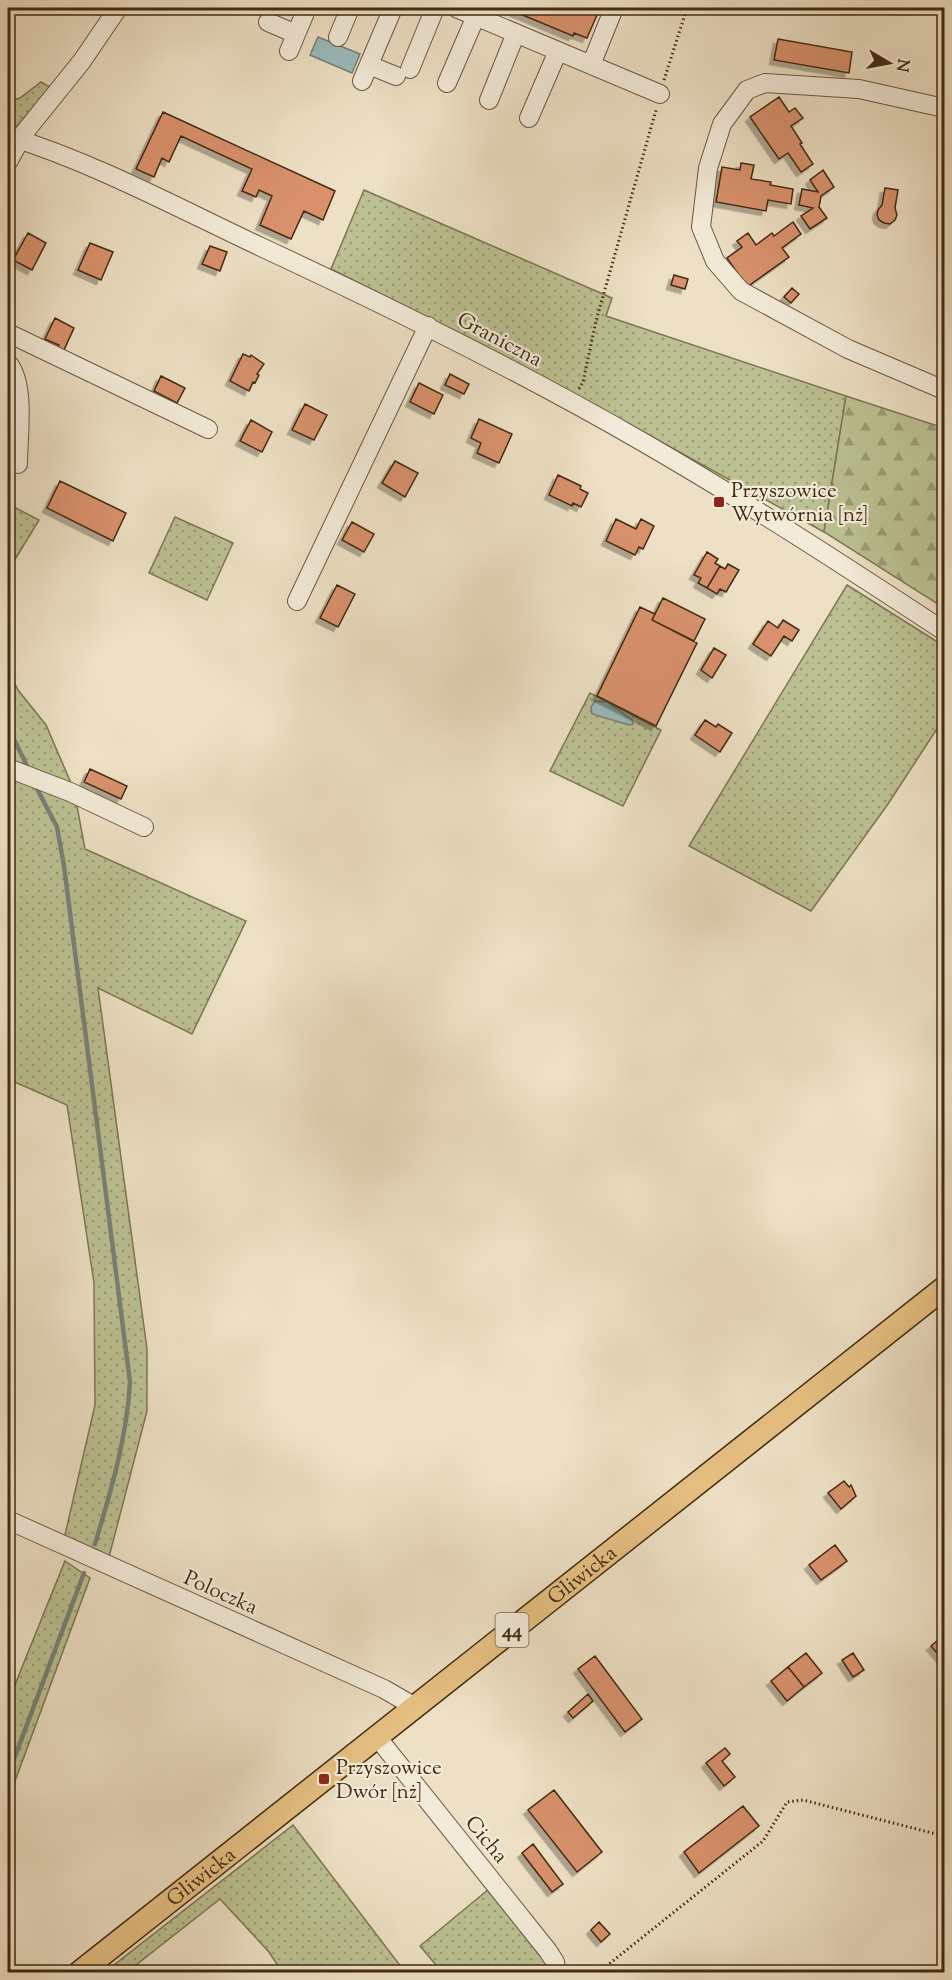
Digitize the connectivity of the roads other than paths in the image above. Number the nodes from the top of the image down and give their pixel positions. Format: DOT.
graph roads {
  1 [pos="118,8"];
  2 [pos="307,8"];
  3 [pos="350,8"];
  4 [pos="393,8"];
  5 [pos="435,8"];
  6 [pos="456,8"];
  7 [pos="614,8"];
  8 [pos="476,16"];
  9 [pos="268,22"];
  10 [pos="516,33"];
  11 [pos="338,37"];
  12 [pos="558,51"];
  13 [pos="591,65"];
  14 [pos="447,83"];
  15 [pos="660,94"];
  16 [pos="489,100"];
  17 [pos="945,108"];
  18 [pos="529,118"];
  19 [pos="14,138"];
  20 [pos="8,162"];
  21 [pos="429,326"];
  22 [pos="8,333"];
  23 [pos="8,363"];
  24 [pos="945,390"];
  25 [pos="208,429"];
  26 [pos="18,464"];
  27 [pos="297,601"];
  28 [pos="945,631"];
  29 [pos="8,768"];
  30 [pos="144,827"];
  31 [pos="945,1288"];
  32 [pos="8,1520"];
  33 [pos="415,1707"];
  34 [pos="377,1737"];
  35 [pos="80,1972"];
  36 [pos="556,1972"];
  1 -- 19 [label="street"];
  2 -- 9 [label="street"];
  3 -- 11 [label="street"];
  4 -- 5 [label="street"];
  6 -- 8 [label="street"];
  7 -- 13 [label="street"];
  8 -- 10 [label="street"];
  8 -- 14 [label="street"];
  10 -- 12 [label="street"];
  10 -- 16 [label="street"];
  12 -- 13 [label="street"];
  12 -- 18 [label="street"];
  13 -- 15 [label="street"];
  17 -- 24 [label="street"];
  19 -- 20 [label="street"];
  19 -- 21 [label="street, Graniczna"];
  21 -- 27 [label="street"];
  21 -- 28 [label="street, Graniczna"];
  22 -- 25 [label="street"];
  23 -- 26 [label="street"];
  29 -- 30 [label="street"];
  31 -- 33 [label="main road, Gliwicka / 44"];
  32 -- 33 [label="street, Poloczka"];
  33 -- 34 [label="main road, Gliwicka / 44"];
  34 -- 35 [label="main road, Gliwicka / 44"];
  34 -- 36 [label="street, Cicha"];
}
